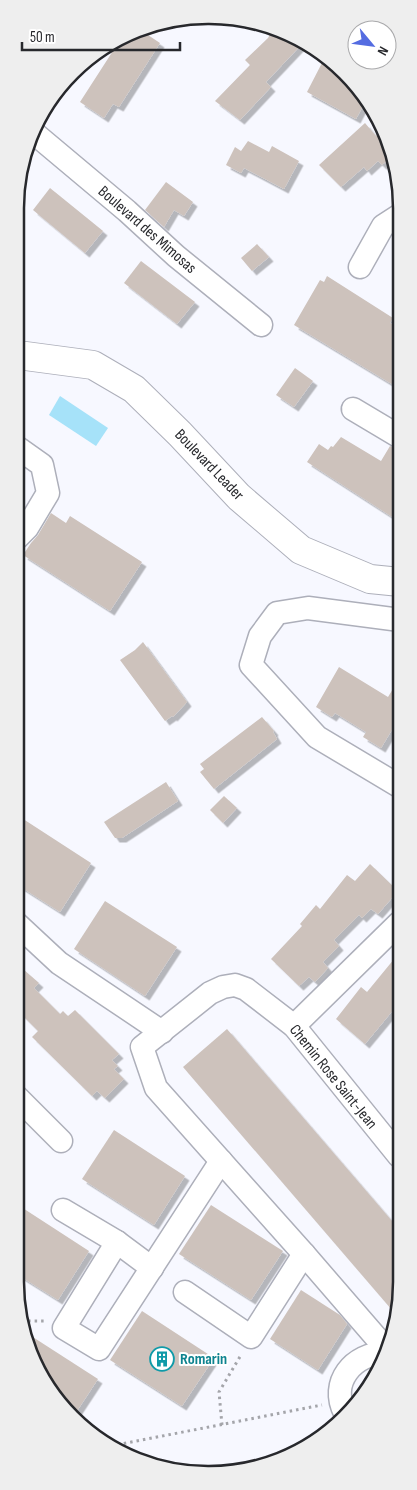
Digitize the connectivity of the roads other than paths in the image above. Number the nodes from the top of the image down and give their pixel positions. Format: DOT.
graph roads {
  1 [pos="39,137"];
  2 [pos="393,220"];
  3 [pos="360,268"];
  4 [pos="261,325"];
  5 [pos="24,356"];
  6 [pos="354,409"];
  7 [pos="393,433"];
  8 [pos="24,452"];
  9 [pos="24,531"];
  10 [pos="393,581"];
  11 [pos="393,619"];
  12 [pos="393,782"];
  13 [pos="393,929"];
  14 [pos="24,930"];
  15 [pos="294,1026"];
  16 [pos="162,1032"];
  17 [pos="24,1104"];
  18 [pos="61,1141"];
  19 [pos="393,1149"];
  20 [pos="221,1161"];
  21 [pos="63,1210"];
  22 [pos="118,1242"];
  23 [pos="304,1254"];
  24 [pos="152,1268"];
  25 [pos="185,1292"];
  26 [pos="381,1346"];
  27 [pos="379,1352"];
  28 [pos="343,1408"];
  1 -- 4 [label="street, Boulevard des Mimosas"];
  2 -- 3 [label="street"];
  5 -- 10 [label="street, Boulevard Leader"];
  6 -- 7 [label="street"];
  8 -- 9 [label="street"];
  11 -- 12 [label="street"];
  13 -- 15 [label="street"];
  14 -- 16 [label="street"];
  15 -- 16 [label="street, Chemin Rose Saint-Jean"];
  15 -- 19 [label="street, Chemin Rose Saint-Jean"];
  16 -- 20 [label="street"];
  17 -- 18 [label="street"];
  20 -- 23 [label="street"];
  20 -- 24 [label="street"];
  21 -- 22 [label="street"];
  22 -- 24 [label="street"];
  22 -- 24 [label="street"];
  23 -- 25 [label="street"];
  23 -- 26 [label="street"];
  27 -- 28 [label="street"];
}
